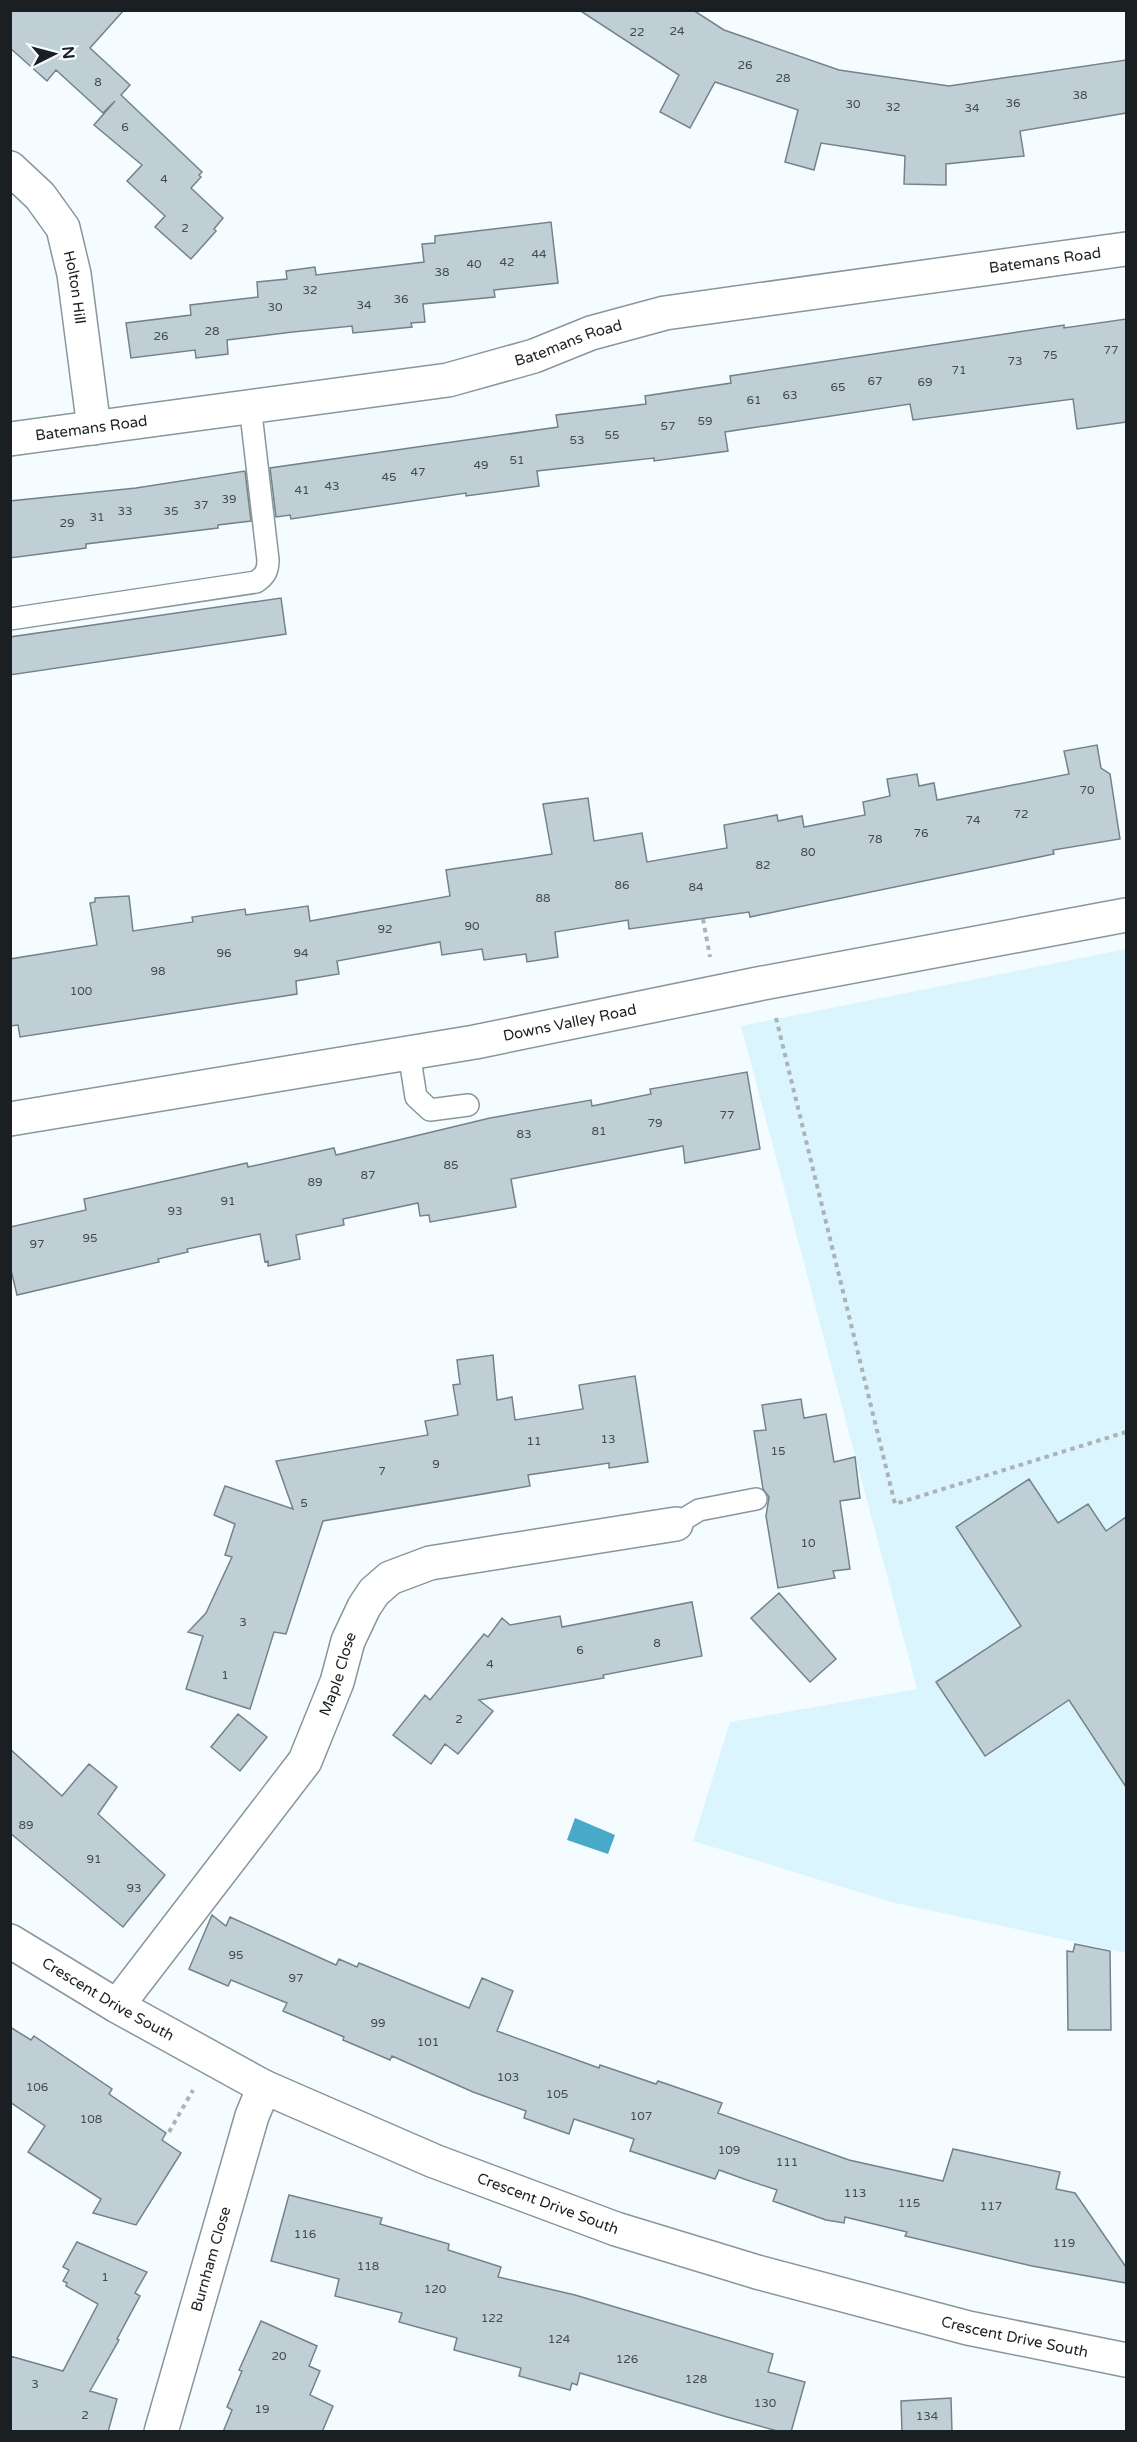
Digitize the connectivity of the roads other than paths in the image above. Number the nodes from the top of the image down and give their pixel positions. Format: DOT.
graph roads {
  1 [pos="10,168"];
  2 [pos="1126,249"];
  3 [pos="250,405"];
  4 [pos="94,428"];
  5 [pos="10,440"];
  6 [pos="10,619"];
  7 [pos="1126,915"];
  8 [pos="409,1053"];
  9 [pos="468,1105"];
  10 [pos="10,1119"];
  11 [pos="756,1499"];
  12 [pos="676,1524"];
  13 [pos="10,1941"];
  14 [pos="117,2006"];
  15 [pos="264,2087"];
  16 [pos="1126,2360"];
  17 [pos="161,2432"];
  1 -- 4 [label="street, Holton Hill"];
  2 -- 3 [label="street, Batemans Road"];
  3 -- 4 [label="street, Batemans Road"];
  3 -- 6 [label="lane"];
  4 -- 5 [label="street, Batemans Road"];
  7 -- 8 [label="street, Downs Valley Road"];
  8 -- 9 [label="lane"];
  8 -- 10 [label="street, Downs Valley Road"];
  11 -- 12 [label="lane"];
  12 -- 14 [label="street, Maple Close"];
  13 -- 14 [label="street, Crescent Drive South"];
  14 -- 15 [label="street, Crescent Drive South"];
  15 -- 16 [label="street, Crescent Drive South"];
  15 -- 17 [label="street, Burnham Close"];
}
